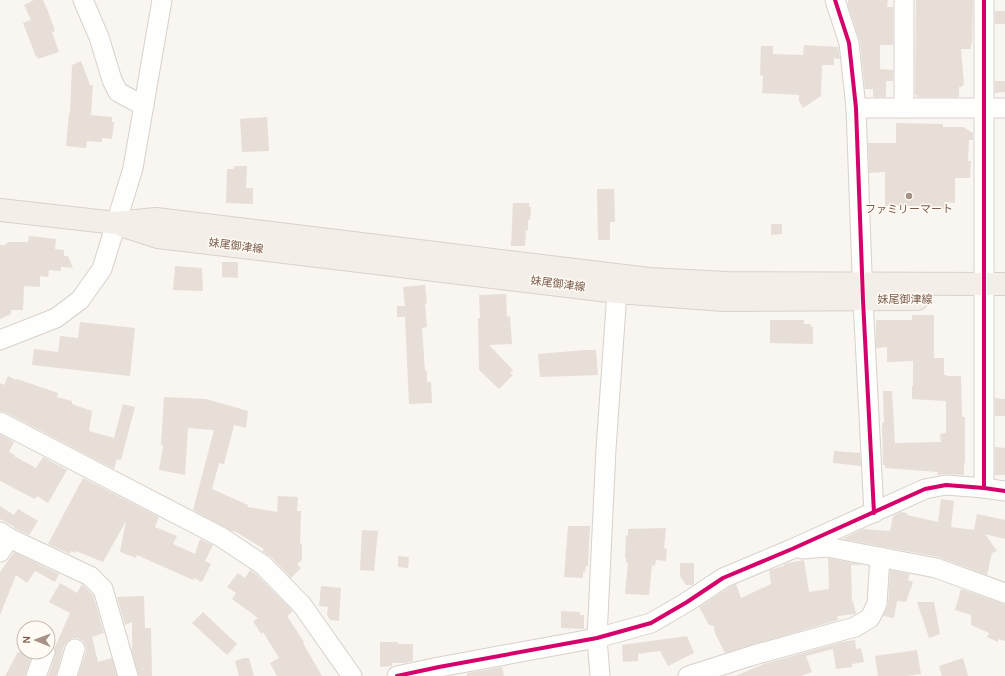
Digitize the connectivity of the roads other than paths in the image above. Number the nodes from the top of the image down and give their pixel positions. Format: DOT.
graph roads {
  1 [pos="83,0"];
  2 [pos="162,0"];
  3 [pos="835,0"];
  4 [pos="904,0"];
  5 [pos="984,0"];
  6 [pos="144,106"];
  7 [pos="856,108"];
  8 [pos="904,108"];
  9 [pos="984,108"];
  10 [pos="1005,108"];
  11 [pos="0,210"];
  12 [pos="116,223"];
  13 [pos="618,284"];
  14 [pos="1005,284"];
  15 [pos="863,292"];
  16 [pos="983,292"];
  17 [pos="1005,299"];
  18 [pos="0,340"];
  19 [pos="0,422"];
  20 [pos="984,488"];
  21 [pos="1005,491"];
  22 [pos="874,513"];
  23 [pos="3,541"];
  24 [pos="792,549"];
  25 [pos="880,557"];
  26 [pos="1005,593"];
  27 [pos="597,638"];
  28 [pos="75,650"];
  29 [pos="42,660"];
  30 [pos="440,671"];
  31 [pos="36,676"];
  32 [pos="67,676"];
  33 [pos="128,676"];
  34 [pos="352,676"];
  35 [pos="397,676"];
  36 [pos="600,676"];
  37 [pos="688,676"];
  1 -- 6 [label="street"];
  2 -- 6 [label="street"];
  3 -- 7 [label="street"];
  4 -- 8 [label="street"];
  5 -- 9 [label="street"];
  6 -- 12 [label="street"];
  7 -- 8 [label="street"];
  7 -- 15 [label="street"];
  8 -- 9 [label="street"];
  9 -- 10 [label="street"];
  9 -- 16 [label="street"];
  11 -- 12 [label="main road, 妹尾御津線"];
  12 -- 13 [label="main road, 妹尾御津線"];
  12 -- 18 [label="street"];
  13 -- 15 [label="main road, 妹尾御津線"];
  13 -- 27 [label="street"];
  14 -- 16 [label="main road, 妹尾御津線"];
  15 -- 16 [label="main road, 妹尾御津線"];
  15 -- 22 [label="street"];
  16 -- 17 [label="main road, 妹尾御津線"];
  16 -- 20 [label="street"];
  19 -- 34 [label="street"];
  20 -- 21 [label="street"];
  20 -- 22 [label="street"];
  22 -- 24 [label="street"];
  23 -- 33 [label="street"];
  24 -- 25 [label="street"];
  24 -- 27 [label="street"];
  25 -- 26 [label="street"];
  25 -- 37 [label="street"];
  27 -- 30 [label="street"];
  27 -- 36 [label="street"];
  28 -- 32 [label="street"];
  29 -- 31 [label="street"];
  30 -- 35 [label="street"];
}
